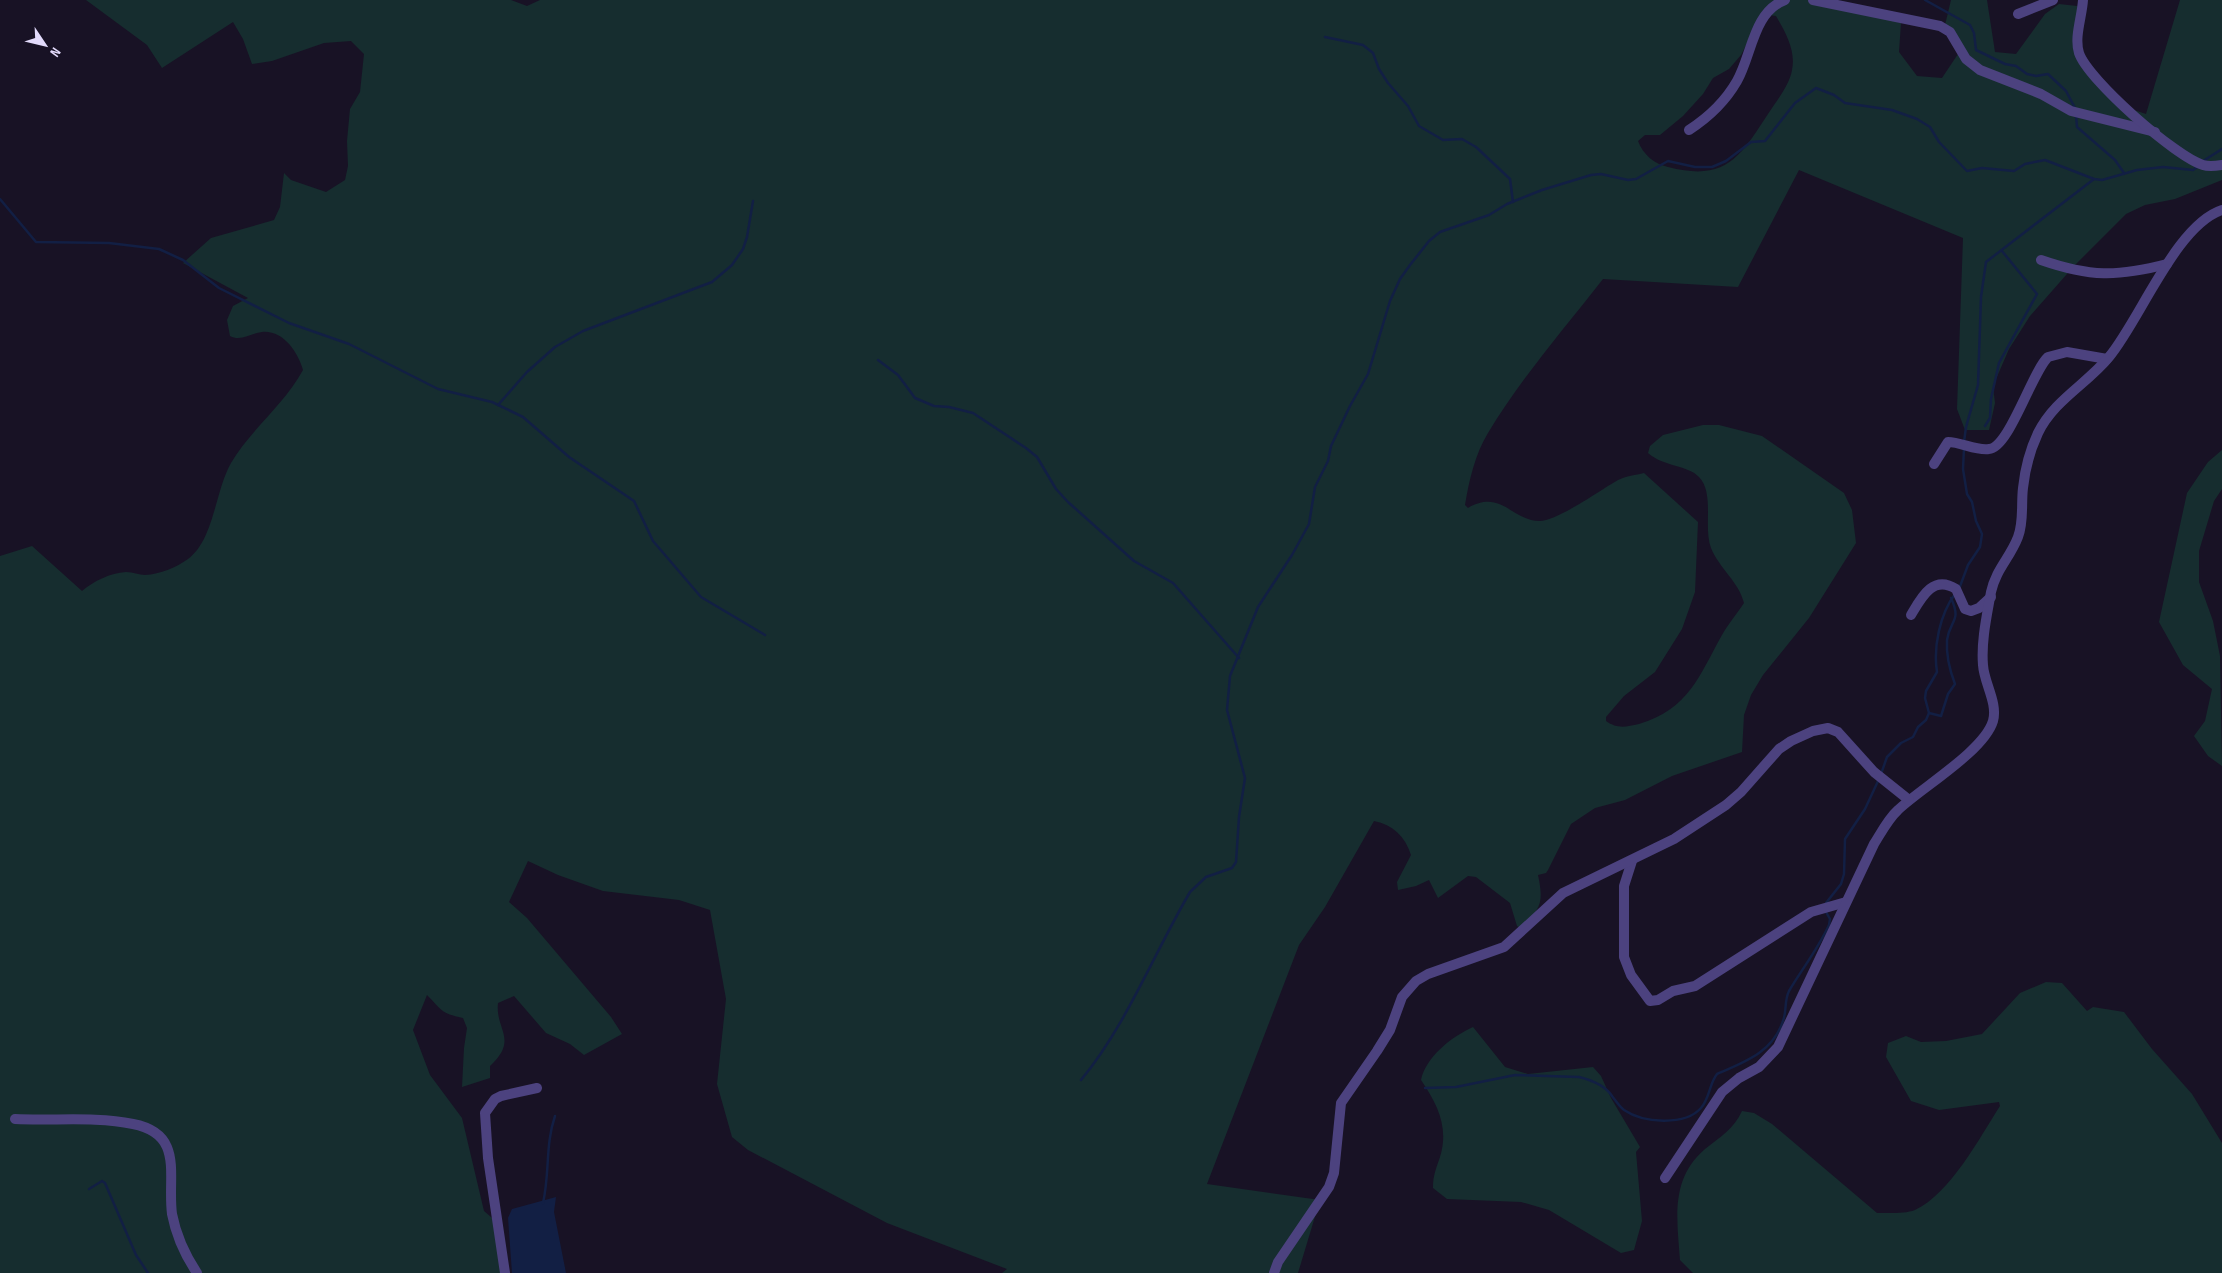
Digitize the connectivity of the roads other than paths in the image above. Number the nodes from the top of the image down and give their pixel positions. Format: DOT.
graph roads {
  1 [pos="1785,0"];
  2 [pos="1813,0"];
  3 [pos="2053,0"];
  4 [pos="2074,0"];
  5 [pos="2083,3"];
  6 [pos="2018,14"];
  7 [pos="1689,130"];
  8 [pos="2155,132"];
  9 [pos="2222,165"];
  10 [pos="2222,210"];
  11 [pos="2041,260"];
  12 [pos="2167,264"];
  13 [pos="2108,359"];
  14 [pos="1934,464"];
  15 [pos="1991,596"];
  16 [pos="1911,615"];
  17 [pos="1909,800"];
  18 [pos="1632,861"];
  19 [pos="1846,902"];
  20 [pos="536,1088"];
  21 [pos="16,1119"];
  22 [pos="1665,1178"];
  23 [pos="197,1273"];
  24 [pos="505,1273"];
  25 [pos="1274,1273"];
  1 -- 7 [label="street"];
  2 -- 8 [label="street"];
  3 -- 6 [label="street"];
  4 -- 5 [label="street"];
  5 -- 8 [label="street"];
  8 -- 9 [label="street"];
  10 -- 12 [label="street"];
  11 -- 12 [label="street"];
  12 -- 13 [label="street"];
  13 -- 14 [label="street"];
  13 -- 15 [label="street"];
  15 -- 16 [label="street"];
  15 -- 17 [label="street"];
  17 -- 18 [label="street"];
  17 -- 19 [label="street"];
  18 -- 19 [label="street"];
  18 -- 25 [label="street"];
  19 -- 22 [label="street"];
  20 -- 24 [label="street"];
  21 -- 23 [label="street"];
}
